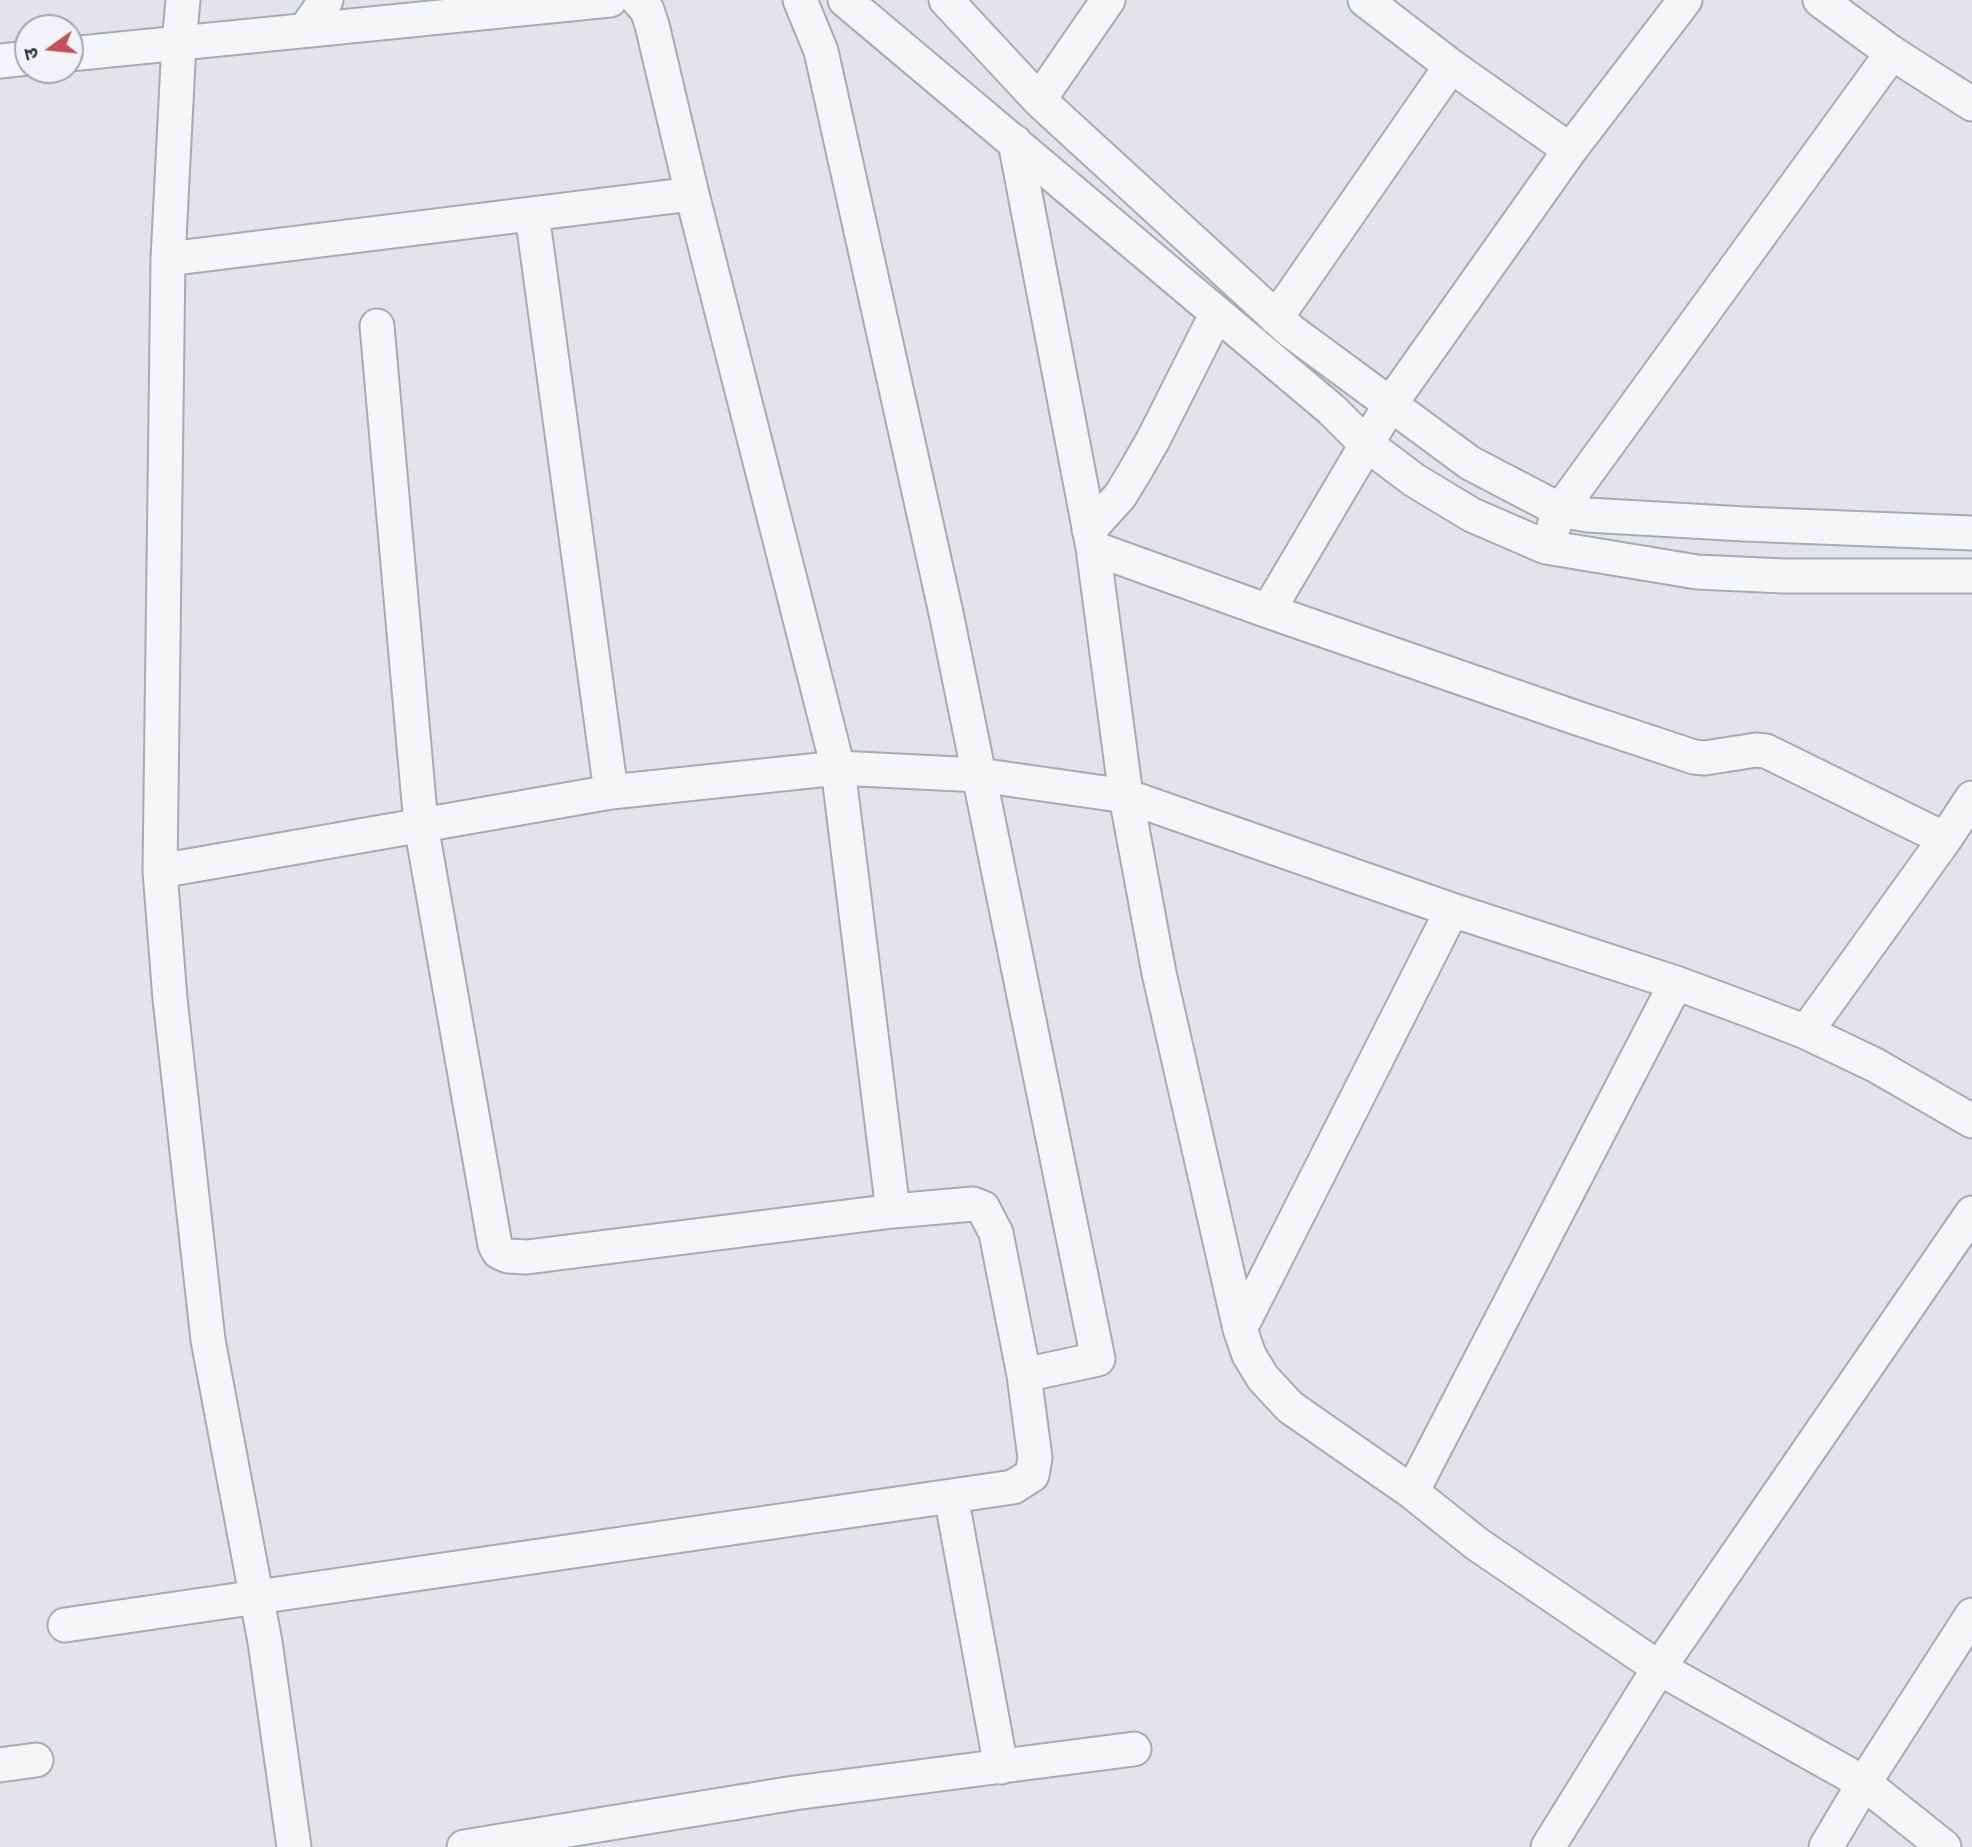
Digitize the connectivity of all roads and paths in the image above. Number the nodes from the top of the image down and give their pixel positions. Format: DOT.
graph roads {
  1 [pos="183,0"];
  2 [pos="326,0"];
  3 [pos="610,0"];
  4 [pos="638,0"];
  5 [pos="800,0"];
  6 [pos="845,0"];
  7 [pos="1108,0"];
  8 [pos="1365,0"];
  9 [pos="1685,0"];
  10 [pos="1820,0"];
  11 [pos="951,2"];
  12 [pos="305,30"];
  13 [pos="179,43"];
  14 [pos="1892,52"];
  15 [pos="84,53"];
  16 [pos="1451,66"];
  17 [pos="1039,100"];
  18 [pos="1972,104"];
  19 [pos="1014,142"];
  20 [pos="1570,150"];
  21 [pos="692,194"];
  22 [pos="532,214"];
  23 [pos="168,259"];
  24 [pos="1217,313"];
  25 [pos="1276,318"];
  26 [pos="377,326"];
  27 [pos="1391,404"];
  28 [pos="1366,443"];
  29 [pos="1560,510"];
  30 [pos="1972,533"];
  31 [pos="1091,539"];
  32 [pos="1546,547"];
  33 [pos="1972,576"];
  34 [pos="1268,611"];
  35 [pos="838,768"];
  36 [pos="979,775"];
  37 [pos="611,792"];
  38 [pos="1126,796"];
  39 [pos="1972,798"];
  40 [pos="421,825"];
  41 [pos="1945,839"];
  42 [pos="160,871"];
  43 [pos="1452,910"];
  44 [pos="1676,983"];
  45 [pos="1806,1032"];
  46 [pos="1972,1121"];
  47 [pos="893,1211"];
  48 [pos="1972,1213"];
  49 [pos="1240,1329"];
  50 [pos="1024,1375"];
  51 [pos="1412,1493"];
  52 [pos="951,1496"];
  53 [pos="257,1598"];
  54 [pos="1972,1615"];
  55 [pos="65,1625"];
  56 [pos="1659,1668"];
  57 [pos="1134,1749"];
  58 [pos="36,1760"];
  59 [pos="0,1765"];
  60 [pos="1001,1767"];
  61 [pos="1864,1783"];
  62 [pos="294,1847"];
  63 [pos="464,1847"];
  64 [pos="1548,1847"];
  65 [pos="1826,1847"];
  66 [pos="1944,1847"];
  1 -- 13 [label="street"];
  2 -- 12 [label="street"];
  3 -- 12 [label="street"];
  4 -- 21 [label="street"];
  5 -- 36 [label="street"];
  6 -- 19 [label="street"];
  7 -- 17 [label="street"];
  8 -- 16 [label="street"];
  9 -- 20 [label="street"];
  10 -- 14 [label="street"];
  11 -- 17 [label="street"];
  12 -- 13 [label="street"];
  13 -- 15 [label="street"];
  13 -- 23 [label="street"];
  14 -- 18 [label="street"];
  14 -- 29 [label="street"];
  16 -- 20 [label="street"];
  16 -- 25 [label="street"];
  17 -- 25 [label="street"];
  19 -- 24 [label="street"];
  19 -- 31 [label="street"];
  20 -- 27 [label="street"];
  21 -- 22 [label="street"];
  21 -- 35 [label="street"];
  22 -- 23 [label="street"];
  22 -- 37 [label="street"];
  23 -- 42 [label="street"];
  24 -- 28 [label="street"];
  24 -- 31 [label="street"];
  25 -- 27 [label="street"];
  26 -- 40 [label="street"];
  27 -- 28 [label="street"];
  27 -- 29 [label="street"];
  28 -- 32 [label="street"];
  28 -- 34 [label="street"];
  29 -- 30 [label="street"];
  29 -- 32 [label="street"];
  31 -- 34 [label="street"];
  31 -- 38 [label="street"];
  32 -- 33 [label="street"];
  34 -- 41 [label="street"];
  35 -- 36 [label="street"];
  35 -- 37 [label="street"];
  35 -- 47 [label="street"];
  36 -- 38 [label="street"];
  36 -- 50 [label="street"];
  37 -- 40 [label="street"];
  38 -- 43 [label="street"];
  38 -- 49 [label="street"];
  39 -- 41 [label="street"];
  40 -- 42 [label="street"];
  40 -- 47 [label="street"];
  41 -- 45 [label="street"];
  42 -- 53 [label="street"];
  43 -- 44 [label="street"];
  43 -- 49 [label="street"];
  44 -- 45 [label="street"];
  44 -- 51 [label="street"];
  45 -- 46 [label="street"];
  47 -- 50 [label="street"];
  48 -- 56 [label="street"];
  49 -- 51 [label="street"];
  50 -- 52 [label="street"];
  51 -- 56 [label="street"];
  52 -- 53 [label="street"];
  52 -- 60 [label="street"];
  53 -- 55 [label="street"];
  53 -- 62 [label="street"];
  54 -- 61 [label="street"];
  56 -- 61 [label="street"];
  56 -- 64 [label="street"];
  57 -- 60 [label="street"];
  58 -- 59 [label="street"];
  60 -- 63 [label="street"];
  61 -- 65 [label="street"];
  61 -- 66 [label="street"];
}
